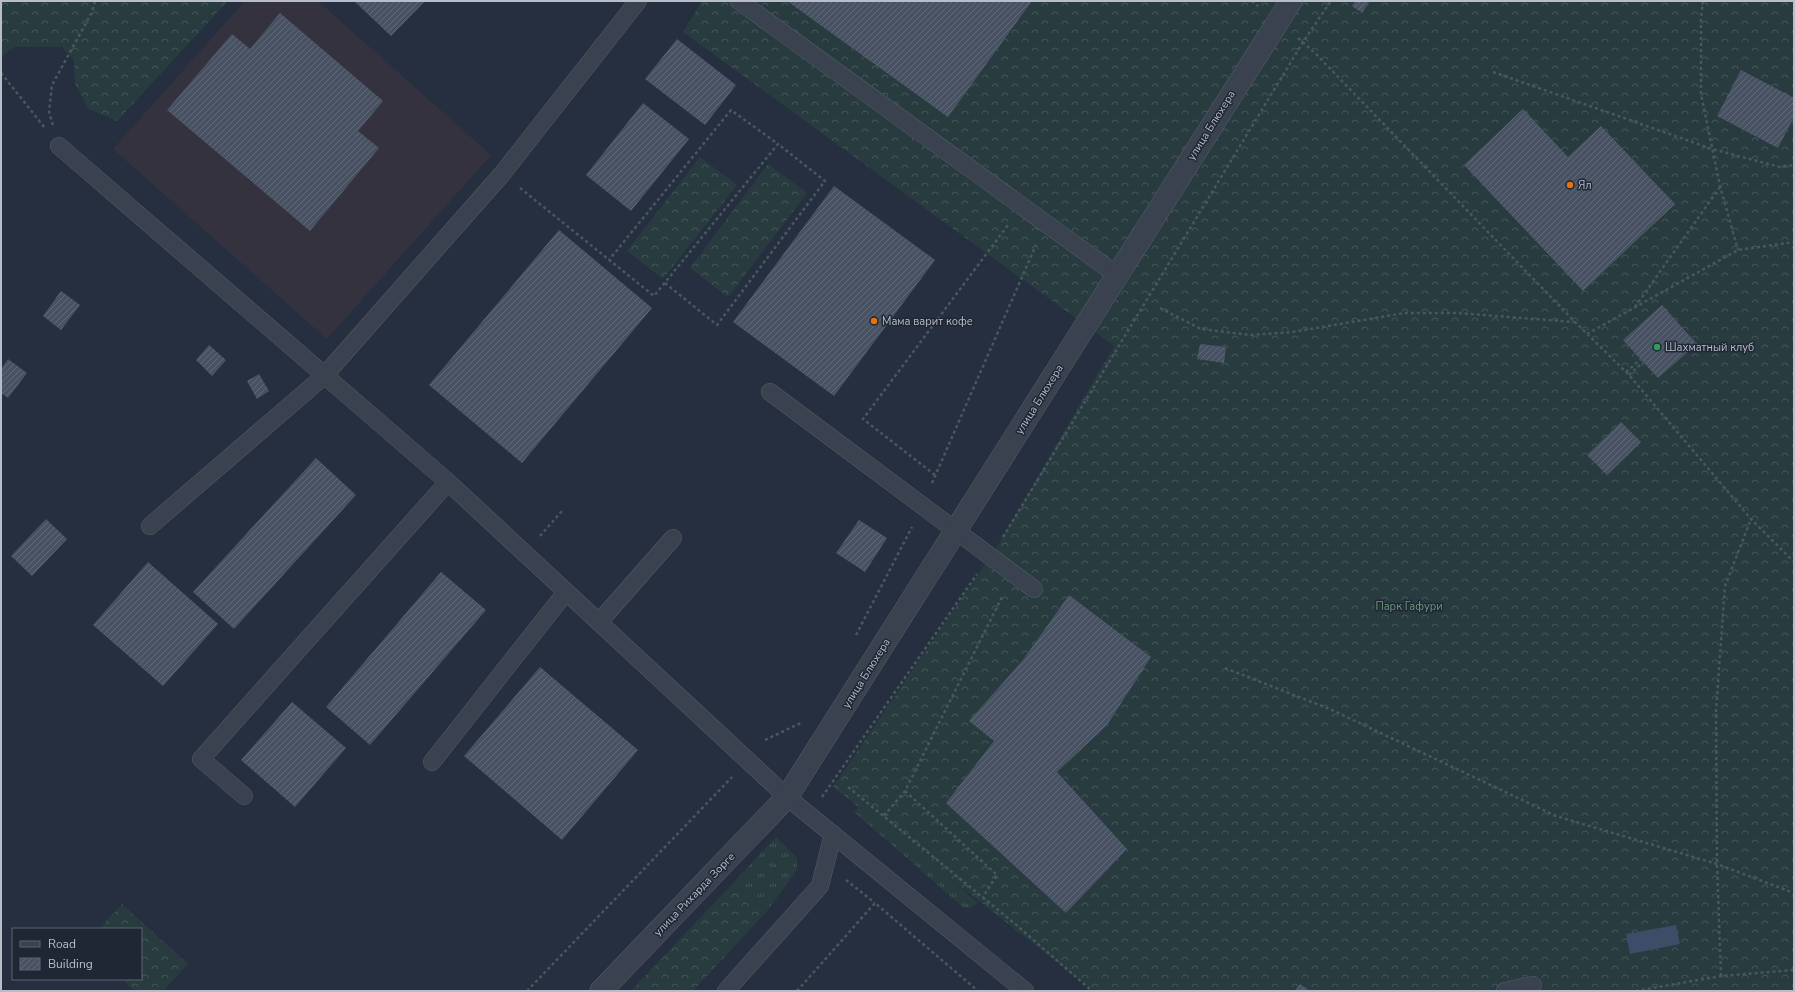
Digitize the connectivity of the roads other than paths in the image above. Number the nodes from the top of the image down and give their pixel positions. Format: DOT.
graph roads {
  1 [pos="638,1"];
  2 [pos="739,1"];
  3 [pos="1291,1"];
  4 [pos="59,146"];
  5 [pos="1117,275"];
  6 [pos="324,376"];
  7 [pos="770,392"];
  8 [pos="448,482"];
  9 [pos="150,526"];
  10 [pos="955,531"];
  11 [pos="673,538"];
  12 [pos="1034,589"];
  13 [pos="566,592"];
  14 [pos="599,622"];
  15 [pos="432,762"];
  16 [pos="244,796"];
  17 [pos="787,797"];
  18 [pos="833,834"];
  19 [pos="1533,985"];
  20 [pos="601,991"];
  21 [pos="726,991"];
  22 [pos="1025,991"];
  23 [pos="1505,991"];
  1 -- 6 [label="lane"];
  2 -- 5 [label="lane"];
  3 -- 5 [label="street, улица Блюхера"];
  4 -- 6 [label="lane"];
  5 -- 10 [label="street, улица Блюхера"];
  6 -- 8 [label="lane"];
  6 -- 9 [label="lane"];
  7 -- 10 [label="lane"];
  8 -- 13 [label="lane"];
  8 -- 16 [label="lane"];
  10 -- 12 [label="lane"];
  10 -- 17 [label="street, улица Блюхера"];
  11 -- 14 [label="lane"];
  13 -- 14 [label="lane"];
  13 -- 15 [label="lane"];
  14 -- 17 [label="lane"];
  17 -- 18 [label="lane"];
  17 -- 20 [label="street, улица Рихарда Зорге"];
  18 -- 21 [label="lane"];
  18 -- 22 [label="lane"];
  19 -- 23 [label="lane"];
}
